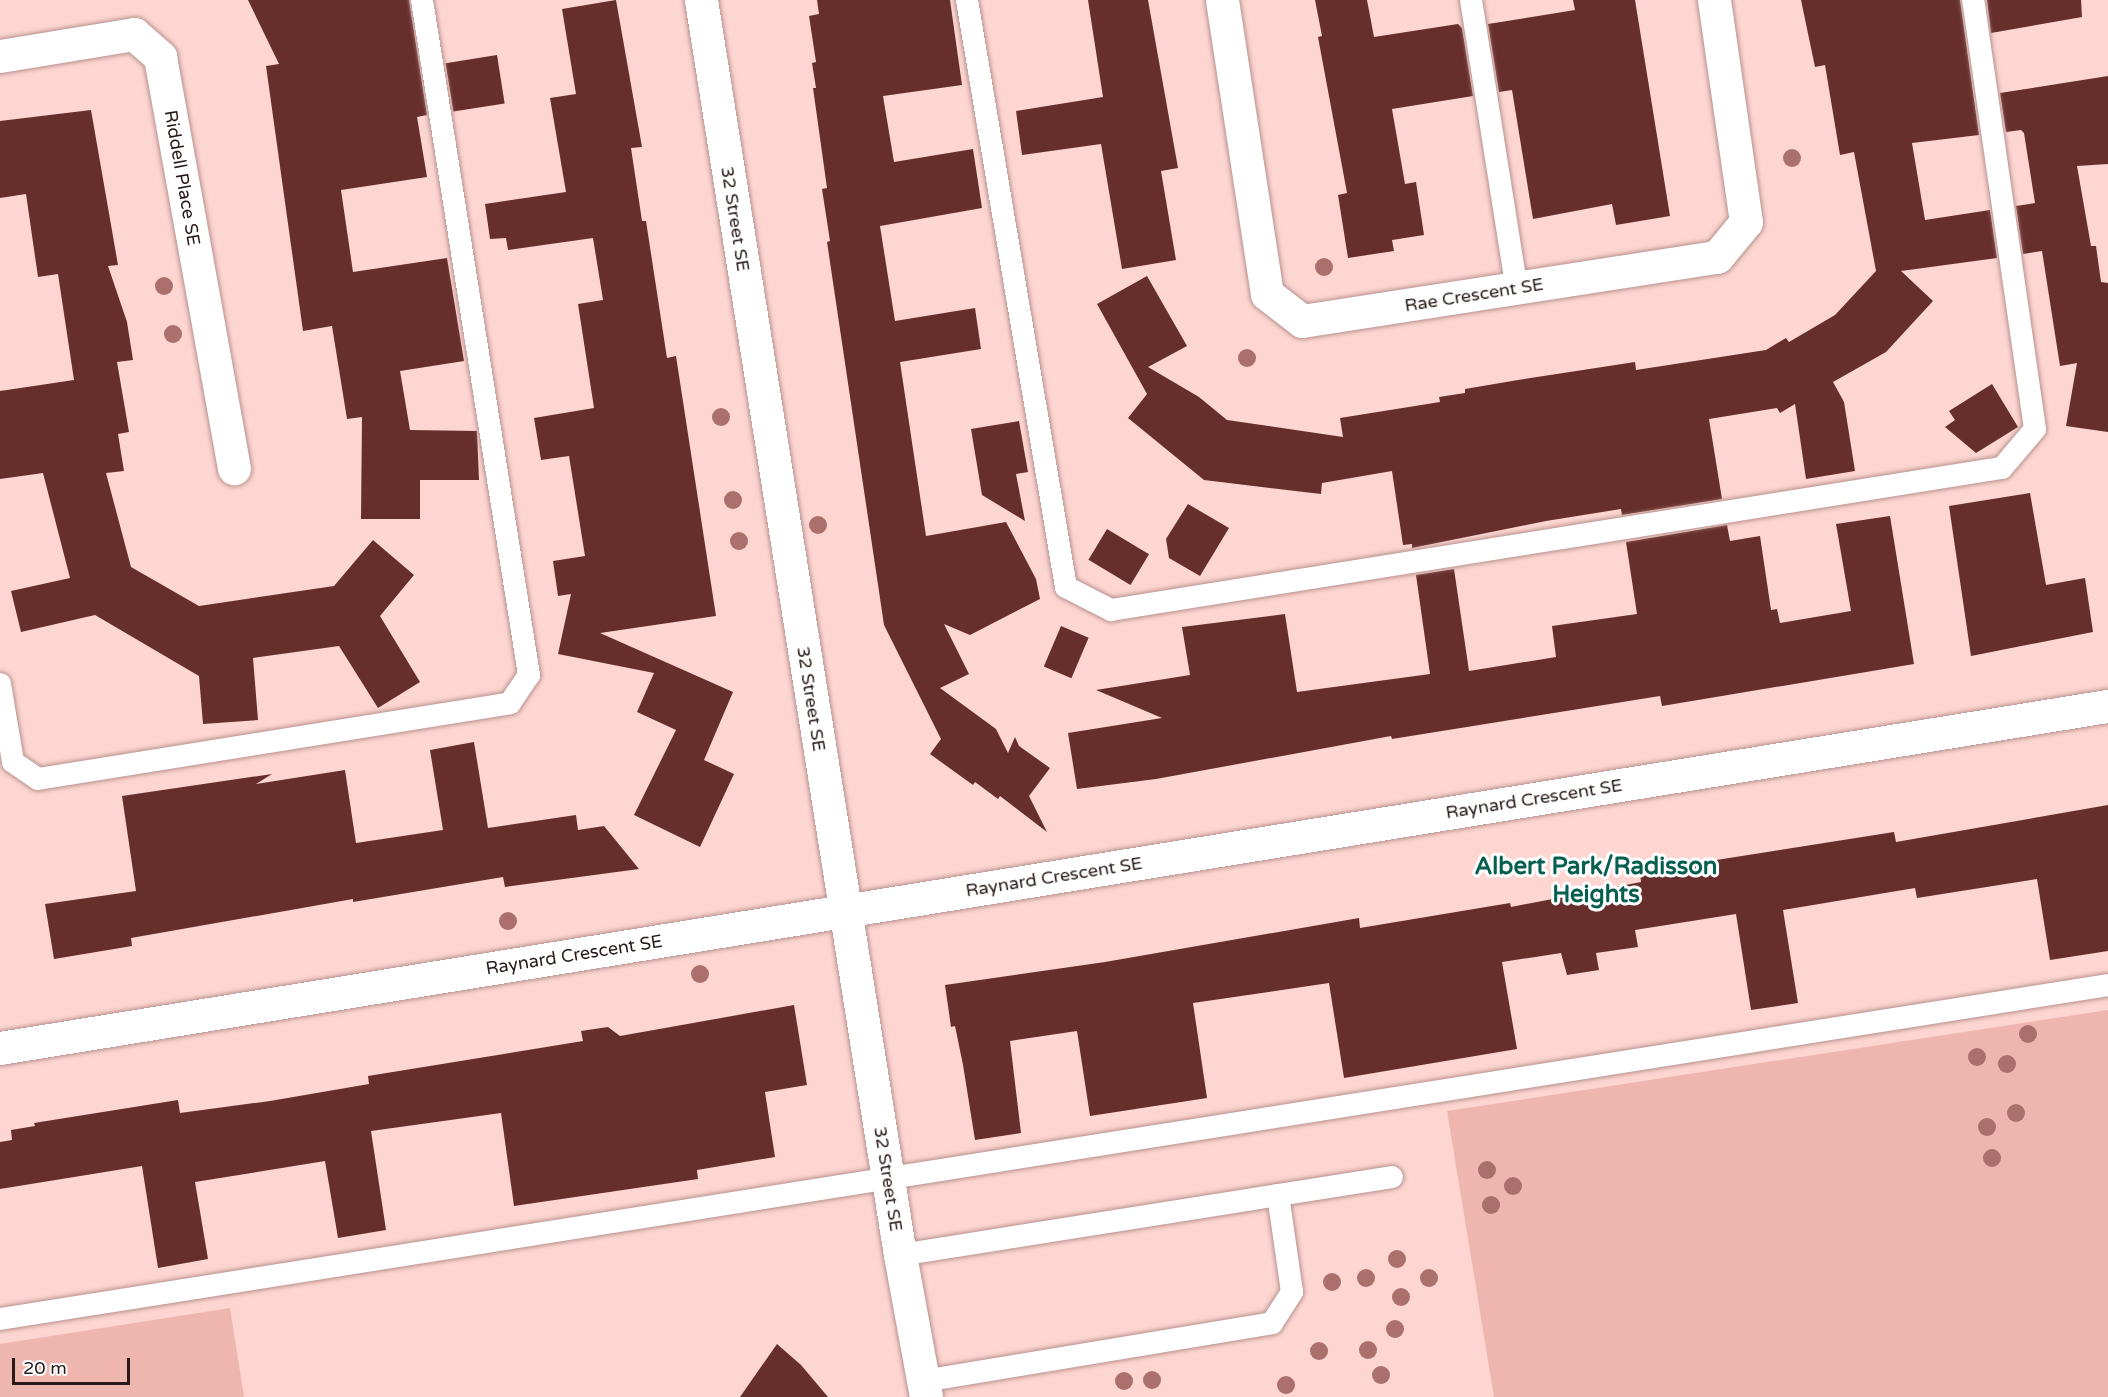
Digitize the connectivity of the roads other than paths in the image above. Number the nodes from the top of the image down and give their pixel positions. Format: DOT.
graph roads {
  1 [pos="422,0"];
  2 [pos="701,0"];
  3 [pos="967,0"];
  4 [pos="1222,0"];
  5 [pos="1471,0"];
  6 [pos="1714,0"];
  7 [pos="1973,0"];
  8 [pos="0,56"];
  9 [pos="1517,289"];
  10 [pos="234,468"];
  11 [pos="0,684"];
  12 [pos="2108,706"];
  13 [pos="844,911"];
  14 [pos="2108,985"];
  15 [pos="0,1048"];
  16 [pos="887,1176"];
  17 [pos="1392,1177"];
  18 [pos="1278,1195"];
  19 [pos="900,1255"];
  20 [pos="0,1319"];
  21 [pos="924,1389"];
  1 -- 11 [label="lane"];
  2 -- 13 [label="street, 32 Street SE"];
  3 -- 7 [label="lane"];
  4 -- 9 [label="street, Rae Crescent SE"];
  5 -- 9 [label="lane"];
  6 -- 9 [label="street, Rae Crescent SE"];
  8 -- 10 [label="street, Riddell Place SE"];
  12 -- 13 [label="street, Raynard Crescent SE"];
  13 -- 15 [label="street, Raynard Crescent SE"];
  13 -- 16 [label="street, 32 Street SE"];
  14 -- 16 [label="lane"];
  16 -- 19 [label="street, 32 Street SE"];
  16 -- 20 [label="lane"];
  17 -- 18 [label="lane"];
  18 -- 19 [label="lane"];
  18 -- 21 [label="lane"];
  19 -- 21 [label="street, 32 Street SE"];
}
